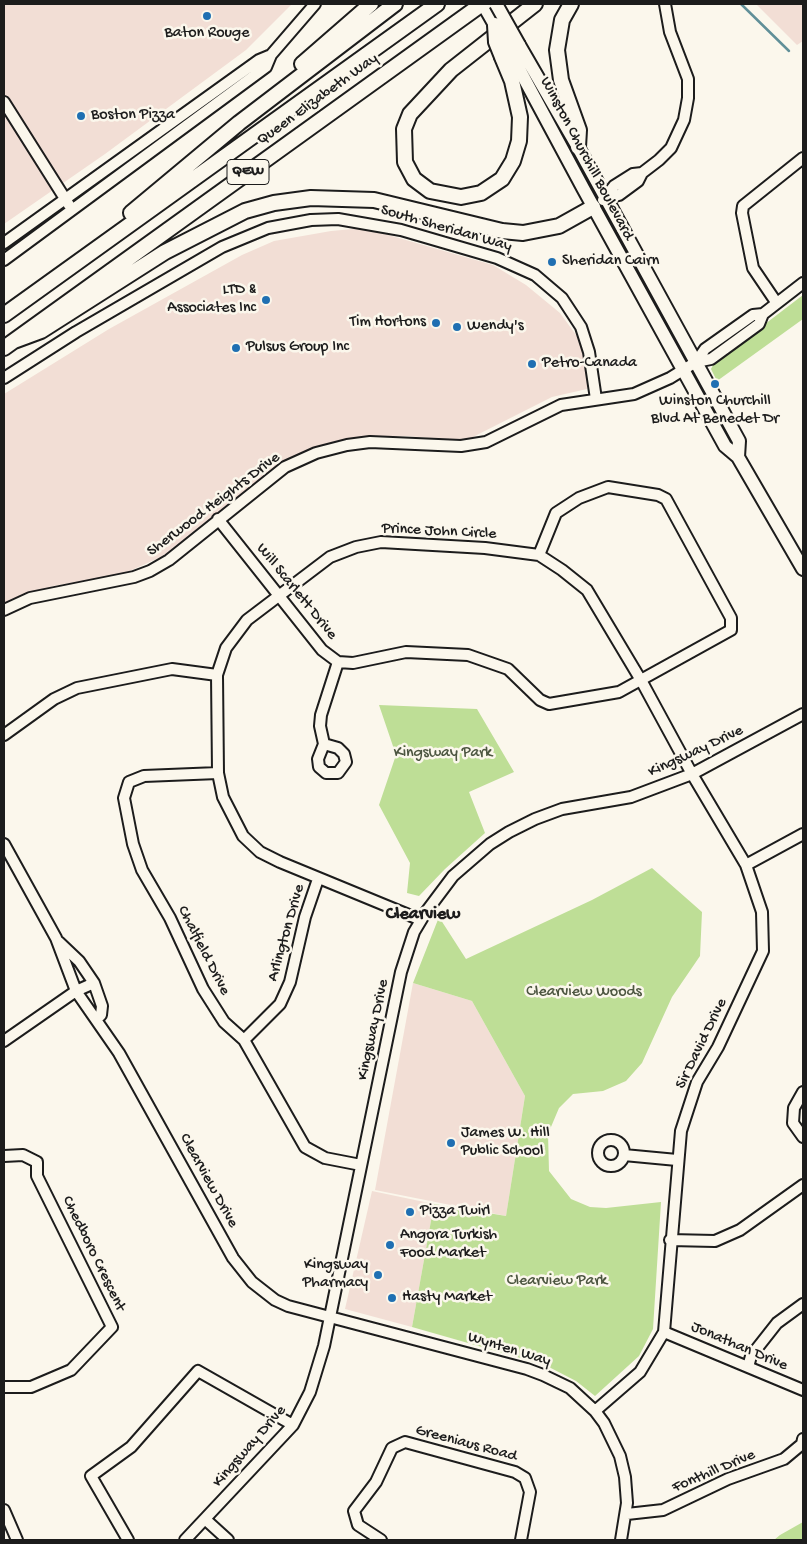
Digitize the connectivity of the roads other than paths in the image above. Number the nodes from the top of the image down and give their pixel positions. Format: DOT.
graph roads {
  1 [pos="315,4"];
  2 [pos="371,4"];
  3 [pos="395,4"];
  4 [pos="436,4"];
  5 [pos="482,4"];
  6 [pos="496,4"];
  7 [pos="535,4"];
  8 [pos="571,4"];
  9 [pos="665,4"];
  10 [pos="495,25"];
  11 [pos="510,51"];
  12 [pos="271,55"];
  13 [pos="4,102"];
  14 [pos="239,123"];
  15 [pos="578,147"];
  16 [pos="803,158"];
  17 [pos="606,198"];
  18 [pos="65,200"];
  19 [pos="593,207"];
  20 [pos="73,210"];
  21 [pos="4,243"];
  22 [pos="4,260"];
  23 [pos="79,260"];
  24 [pos="803,283"];
  25 [pos="776,302"];
  26 [pos="4,315"];
  27 [pos="9,345"];
  28 [pos="696,362"];
  29 [pos="683,370"];
  30 [pos="4,378"];
  31 [pos="596,399"];
  32 [pos="738,457"];
  33 [pos="218,518"];
  34 [pos="539,555"];
  35 [pos="803,569"];
  36 [pos="279,596"];
  37 [pos="4,610"];
  38 [pos="338,662"];
  39 [pos="217,675"];
  40 [pos="642,682"];
  41 [pos="803,714"];
  42 [pos="4,734"];
  43 [pos="324,744"];
  44 [pos="218,773"];
  45 [pos="692,774"];
  46 [pos="803,834"];
  47 [pos="4,844"];
  48 [pos="746,864"];
  49 [pos="318,879"];
  50 [pos="421,920"];
  51 [pos="56,938"];
  52 [pos="94,982"];
  53 [pos="76,991"];
  54 [pos="96,1019"];
  55 [pos="244,1040"];
  56 [pos="4,1041"];
  57 [pos="803,1092"];
  58 [pos="803,1137"];
  59 [pos="624,1155"];
  60 [pos="4,1156"];
  61 [pos="677,1160"];
  62 [pos="361,1165"];
  63 [pos="803,1184"];
  64 [pos="670,1240"];
  65 [pos="803,1304"];
  66 [pos="330,1316"];
  67 [pos="664,1332"];
  68 [pos="748,1368"];
  69 [pos="4,1387"];
  70 [pos="803,1390"];
  71 [pos="595,1411"];
  72 [pos="293,1426"];
  73 [pos="803,1439"];
  74 [pos="4,1510"];
  75 [pos="627,1514"];
  76 [pos="206,1520"];
  77 [pos="17,1540"];
  78 [pos="128,1540"];
  79 [pos="185,1540"];
  80 [pos="228,1540"];
  81 [pos="381,1540"];
  82 [pos="521,1540"];
  83 [pos="621,1540"];
  1 -- 12 [label="street"];
  2 -- 14 [label="highway"];
  3 -- 14 [label="highway"];
  4 -- 23 [label="highway, Queen Elizabeth Way / QEW"];
  5 -- 10 [label="main road"];
  5 -- 27 [label="highway, Queen Elizabeth Way / QEW"];
  6 -- 11 [label="main road, Winston Churchill Boulevard, bridge"];
  7 -- 11 [label="highway"];
  8 -- 15 [label="highway"];
  9 -- 17 [label="street"];
  10 -- 11 [label="highway, bridge"];
  11 -- 15 [label="main road, Winston Churchill Boulevard"];
  11 -- 19 [label="main road, Winston Churchill Boulevard"];
  12 -- 18 [label="street"];
  12 -- 20 [label="street"];
  13 -- 18 [label="street"];
  14 -- 23 [label="highway"];
  15 -- 17 [label="main road, Winston Churchill Boulevard"];
  16 -- 25 [label="street"];
  17 -- 19 [label="street"];
  17 -- 28 [label="main road, Winston Churchill Boulevard"];
  18 -- 20 [label="street"];
  18 -- 21 [label="street"];
  19 -- 27 [label="highway"];
  19 -- 29 [label="main road, Winston Churchill Boulevard"];
  20 -- 22 [label="street"];
  23 -- 26 [label="highway, Queen Elizabeth Way / QEW"];
  24 -- 25 [label="street, Sherwood Heights Drive"];
  25 -- 28 [label="street, Sherwood Heights Drive"];
  28 -- 29 [label="street, Sherwood Heights Drive"];
  28 -- 32 [label="main road, Winston Churchill Boulevard"];
  29 -- 31 [label="street, Sherwood Heights Drive"];
  29 -- 32 [label="main road, Winston Churchill Boulevard"];
  30 -- 31 [label="street, South Sheridan Way"];
  31 -- 33 [label="street, Sherwood Heights Drive"];
  32 -- 35 [label="main road, Winston Churchill Boulevard"];
  33 -- 36 [label="street, Will Scarlett Drive"];
  33 -- 37 [label="street, Sherwood Heights Drive"];
  34 -- 36 [label="street, Prince John Circle"];
  34 -- 40 [label="street, Prince John Circle"];
  34 -- 40 [label="street"];
  36 -- 38 [label="street, Will Scarlett Drive"];
  36 -- 39 [label="street, Prince John Circle"];
  38 -- 40 [label="street, Will Scarlett Drive"];
  38 -- 43 [label="street"];
  39 -- 42 [label="street"];
  39 -- 44 [label="street, Prince John Circle"];
  40 -- 45 [label="street, Prince John Circle"];
  41 -- 45 [label="street, Kingsway Drive"];
  44 -- 49 [label="street, Prince John Circle"];
  44 -- 55 [label="street, Chalfield Drive"];
  45 -- 48 [label="street, Sir David Drive"];
  45 -- 50 [label="street, Kingsway Drive"];
  46 -- 48 [label="street"];
  47 -- 51 [label="street, Clearview Drive"];
  48 -- 61 [label="street, Sir David Drive"];
  49 -- 50 [label="street, Prince John Circle"];
  49 -- 55 [label="street, Arlington Drive"];
  50 -- 62 [label="street, Kingsway Drive"];
  51 -- 52 [label="street, Clearview Drive"];
  51 -- 53 [label="street, Clearview Drive"];
  52 -- 53 [label="street"];
  52 -- 54 [label="street, Clearview Drive"];
  53 -- 54 [label="street, Clearview Drive"];
  53 -- 56 [label="street"];
  54 -- 66 [label="street, Clearview Drive"];
  55 -- 62 [label="street, Chalfield Drive"];
  57 -- 58 [label="street"];
  59 -- 61 [label="street"];
  60 -- 69 [label="street, Chedboro Crescent"];
  61 -- 64 [label="street, Sir David Drive"];
  62 -- 66 [label="street, Kingsway Drive"];
  63 -- 64 [label="street"];
  64 -- 67 [label="street, Sir David Drive"];
  65 -- 68 [label="street"];
  66 -- 71 [label="street, Wynten Way"];
  66 -- 72 [label="street, Kingsway Drive"];
  67 -- 68 [label="street, Jonathan Drive"];
  67 -- 71 [label="street, Sir David Drive"];
  68 -- 70 [label="street, Jonathan Drive"];
  71 -- 75 [label="street, Wynten Way"];
  72 -- 76 [label="street, Kingsway Drive"];
  72 -- 78 [label="street"];
  73 -- 75 [label="street, Fonthill Drive"];
  74 -- 77 [label="street"];
  75 -- 83 [label="street, Wynten Way"];
  76 -- 79 [label="street, Kingsway Drive"];
  76 -- 80 [label="street"];
  81 -- 82 [label="street, Greeniaus Road"];
}
